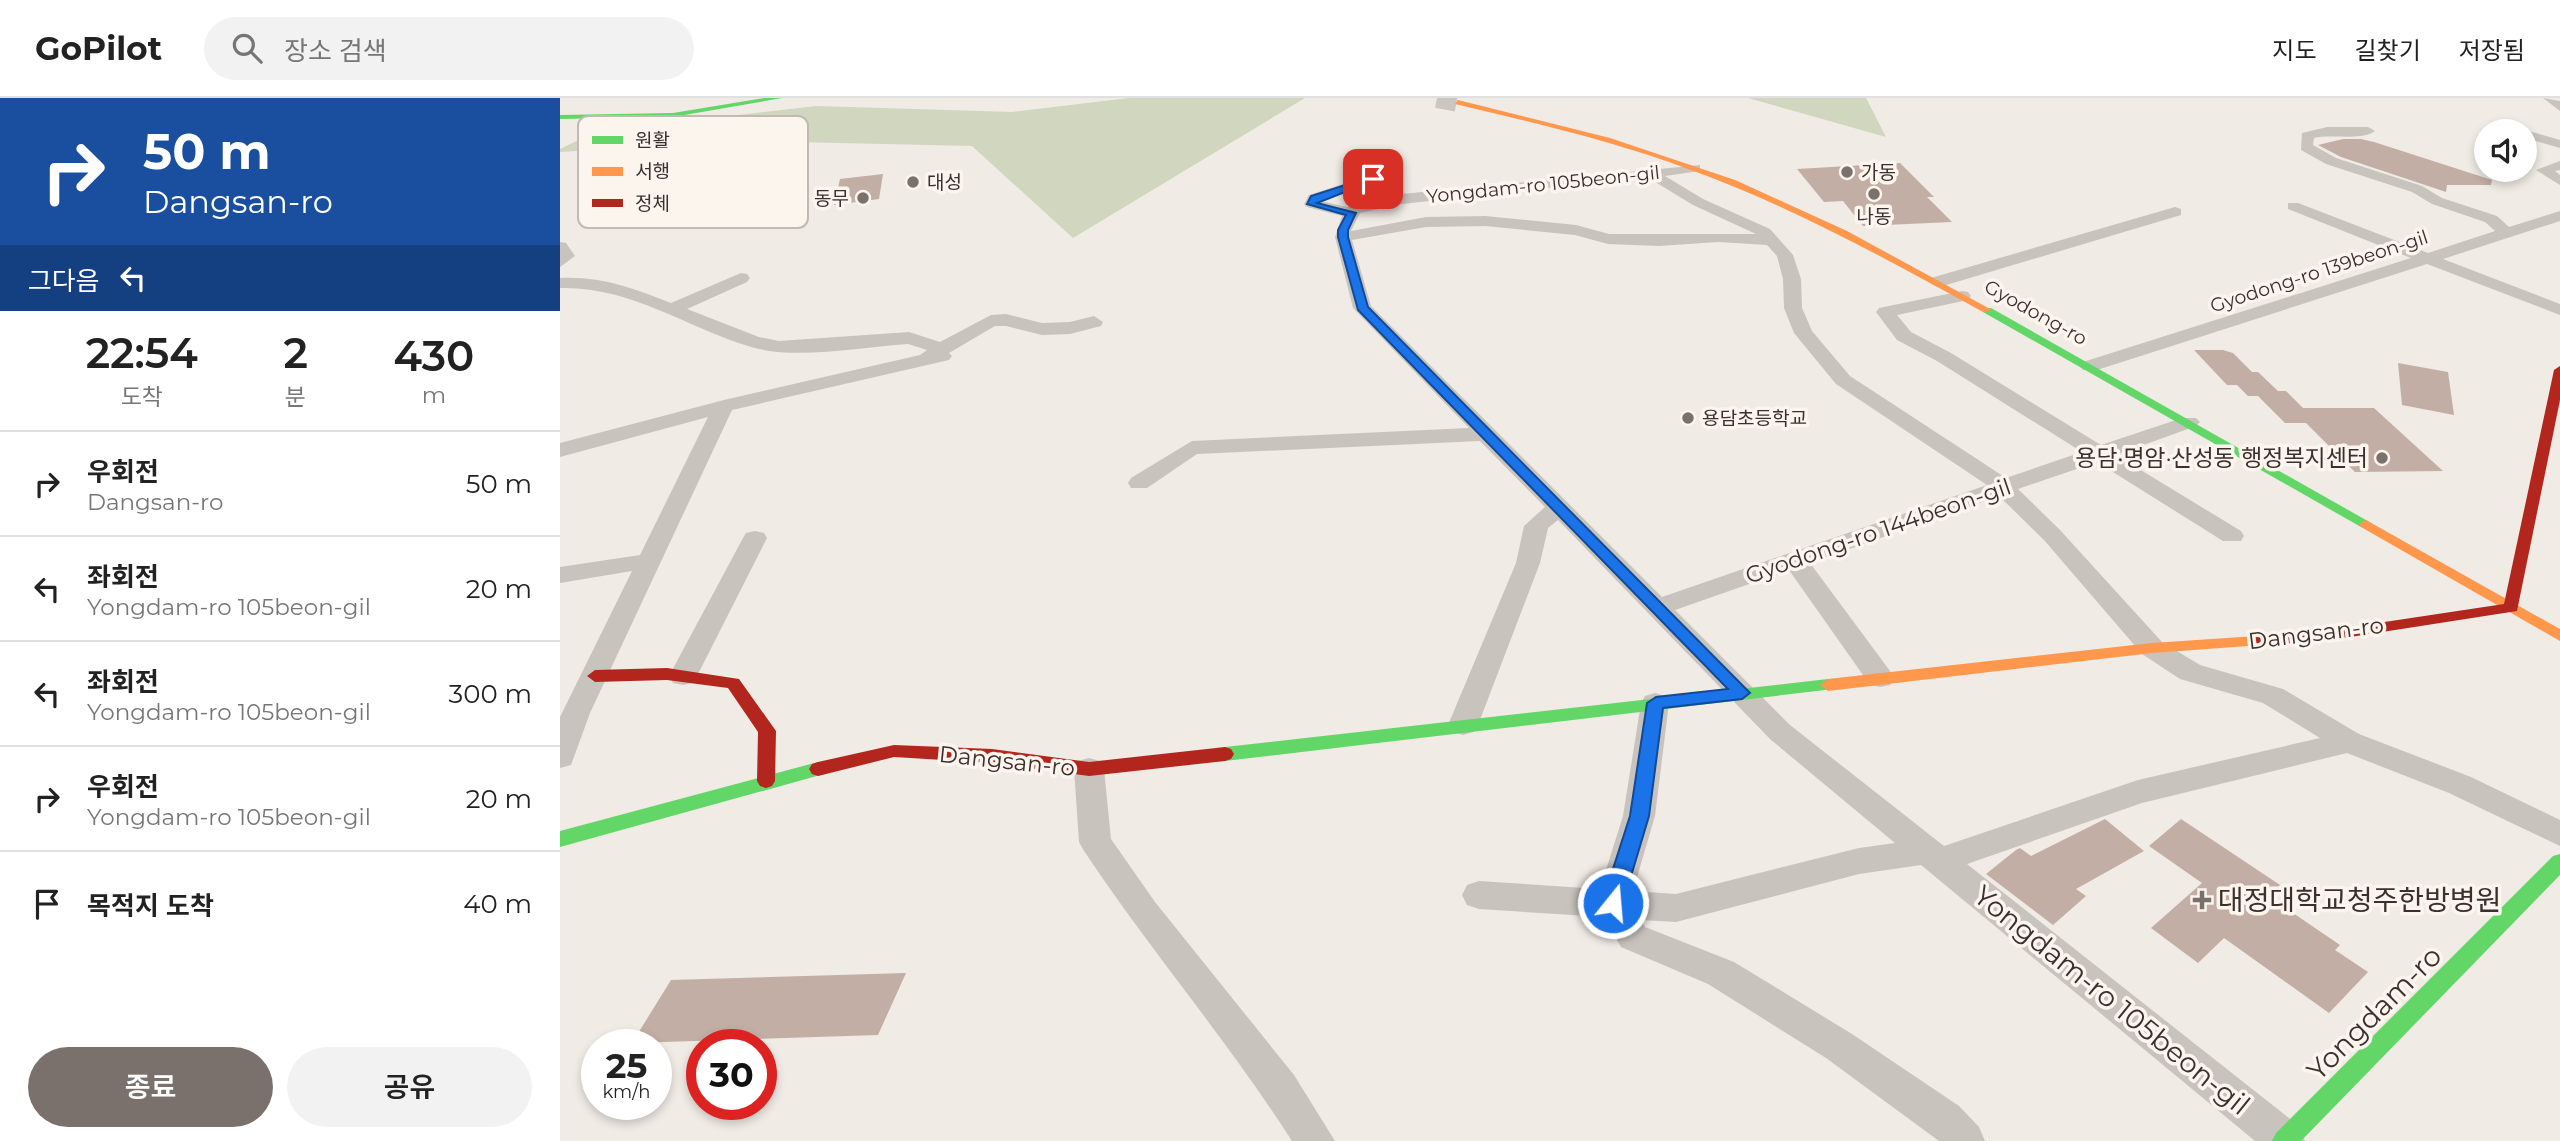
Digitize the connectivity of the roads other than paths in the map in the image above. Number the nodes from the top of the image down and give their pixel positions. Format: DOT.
graph roads {
  1 [pos="778,98"];
  2 [pos="2549,98"];
  3 [pos="1458,103"];
  4 [pos="2560,107"];
  5 [pos="616,116"];
  6 [pos="560,117"];
  7 [pos="578,117"];
  8 [pos="2368,131"];
  9 [pos="2537,137"];
  10 [pos="2560,144"];
  11 [pos="2560,165"];
  12 [pos="1393,167"];
  13 [pos="1695,168"];
  14 [pos="1650,173"];
  15 [pos="2560,181"];
  16 [pos="2293,206"];
  17 [pos="2175,212"];
  18 [pos="2560,216"];
  19 [pos="1348,225"];
  20 [pos="2506,233"];
  21 [pos="1772,240"];
  22 [pos="2429,259"];
  23 [pos="741,278"];
  24 [pos="1937,282"];
  25 [pos="560,283"];
  26 [pos="1962,296"];
  27 [pos="671,309"];
  28 [pos="2560,310"];
  29 [pos="1094,322"];
  30 [pos="939,354"];
  31 [pos="2090,366"];
  32 [pos="2560,370"];
  33 [pos="724,406"];
  34 [pos="2189,422"];
  35 [pos="1488,434"];
  36 [pos="560,450"];
  37 [pos="2099,454"];
  38 [pos="1139,483"];
  39 [pos="2003,488"];
  40 [pos="1560,507"];
  41 [pos="2232,536"];
  42 [pos="755,538"];
  43 [pos="1795,560"];
  44 [pos="651,561"];
  45 [pos="560,575"];
  46 [pos="1658,607"];
  47 [pos="2511,608"];
  48 [pos="2560,636"];
  49 [pos="2152,648"];
  50 [pos="595,676"];
  51 [pos="682,676"];
  52 [pos="1880,678"];
  53 [pos="1742,693"];
  54 [pos="1656,703"];
  55 [pos="1463,725"];
  56 [pos="2349,742"];
  57 [pos="560,757"];
  58 [pos="1088,769"];
  59 [pos="766,780"];
  60 [pos="2560,834"];
  61 [pos="560,839"];
  62 [pos="1933,856"];
  63 [pos="2560,862"];
  64 [pos="1479,895"];
  65 [pos="1613,903"];
  66 [pos="2285,1140"];
  67 [pos="1315,1141"];
  68 [pos="1965,1141"];
  1 -- 5 [label="street"];
  2 -- 4 [label="street"];
  3 -- 13 [label="street, Gyodong-ro"];
  6 -- 7 [label="street"];
  8 -- 20 [label="street"];
  9 -- 10 [label="street"];
  11 -- 15 [label="street"];
  12 -- 19 [label="street, Yongdam-ro 105beon-gil"];
  13 -- 14 [label="street, Yongdam-ro 105beon-gil"];
  13 -- 24 [label="street, Gyodong-ro"];
  14 -- 19 [label="street, Yongdam-ro 105beon-gil"];
  14 -- 21 [label="street"];
  16 -- 22 [label="street"];
  17 -- 24 [label="street"];
  18 -- 20 [label="street, Gyodong-ro 139beon-gil"];
  19 -- 21 [label="street, Yongdam-ro 105beon-gil"];
  19 -- 35 [label="street, Yongdam-ro 105beon-gil"];
  20 -- 22 [label="street, Gyodong-ro 139beon-gil"];
  21 -- 39 [label="street"];
  22 -- 28 [label="street"];
  22 -- 31 [label="street, Gyodong-ro 139beon-gil"];
  23 -- 27 [label="street"];
  24 -- 26 [label="street, Gyodong-ro"];
  25 -- 27 [label="street"];
  26 -- 31 [label="street, Gyodong-ro"];
  26 -- 37 [label="street"];
  27 -- 30 [label="street"];
  29 -- 30 [label="street"];
  30 -- 33 [label="street"];
  31 -- 34 [label="street, Gyodong-ro"];
  32 -- 47 [label="street"];
  33 -- 36 [label="street"];
  33 -- 44 [label="street"];
  34 -- 37 [label="street, Gyodong-ro 144beon-gil"];
  34 -- 47 [label="street, Gyodong-ro"];
  35 -- 38 [label="street"];
  35 -- 40 [label="street, Yongdam-ro 105beon-gil"];
  37 -- 39 [label="street, Gyodong-ro 144beon-gil"];
  37 -- 41 [label="street"];
  39 -- 43 [label="street, Gyodong-ro 144beon-gil"];
  39 -- 49 [label="street"];
  40 -- 46 [label="street, Yongdam-ro 105beon-gil"];
  40 -- 55 [label="street"];
  42 -- 51 [label="street"];
  43 -- 46 [label="street, Gyodong-ro 144beon-gil"];
  43 -- 52 [label="street"];
  44 -- 45 [label="street"];
  44 -- 50 [label="street"];
  46 -- 53 [label="street, Yongdam-ro 105beon-gil"];
  47 -- 48 [label="street, Gyodong-ro"];
  47 -- 49 [label="street, Dangsan-ro"];
  49 -- 52 [label="street, Dangsan-ro"];
  49 -- 56 [label="street"];
  50 -- 51 [label="street"];
  50 -- 57 [label="street"];
  51 -- 59 [label="street"];
  52 -- 53 [label="street, Dangsan-ro"];
  53 -- 54 [label="street, Dangsan-ro"];
  53 -- 62 [label="street, Yongdam-ro 105beon-gil"];
  54 -- 55 [label="street, Dangsan-ro"];
  54 -- 65 [label="street"];
  55 -- 58 [label="street, Dangsan-ro"];
  56 -- 60 [label="street"];
  56 -- 62 [label="street, Yongdam-ro 105beon-gil"];
  58 -- 59 [label="street, Dangsan-ro"];
  58 -- 67 [label="street"];
  59 -- 61 [label="street, Dangsan-ro"];
  62 -- 65 [label="street"];
  62 -- 66 [label="street, Yongdam-ro 105beon-gil"];
  63 -- 66 [label="street, Yongdam-ro"];
  64 -- 65 [label="street"];
  65 -- 68 [label="street"];
}
